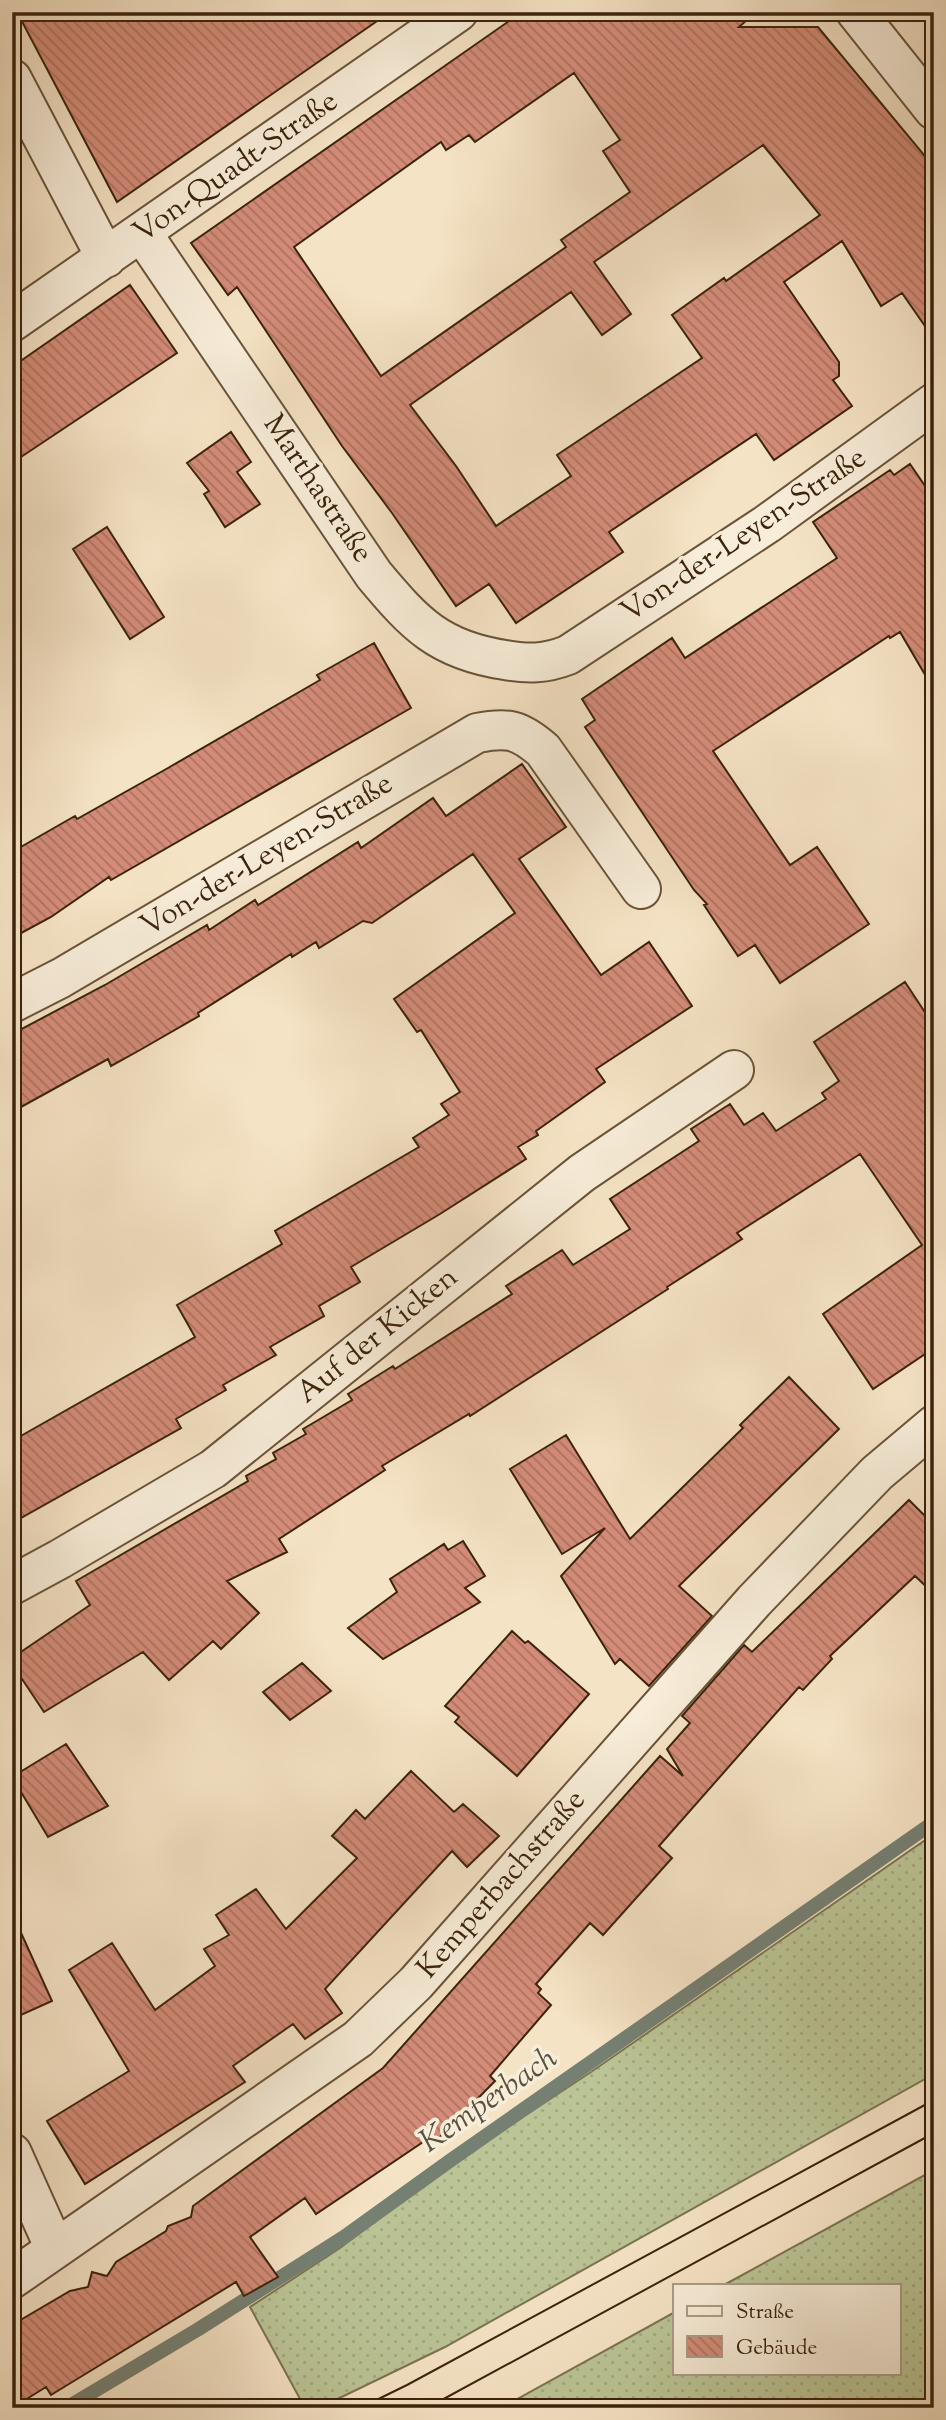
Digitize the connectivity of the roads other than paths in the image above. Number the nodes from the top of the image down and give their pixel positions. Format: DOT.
graph roads {
  1 [pos="458,12"];
  2 [pos="856,12"];
  3 [pos="12,79"];
  4 [pos="934,110"];
  5 [pos="142,233"];
  6 [pos="106,258"];
  7 [pos="12,322"];
  8 [pos="934,403"];
  9 [pos="550,663"];
  10 [pos="641,888"];
  11 [pos="12,1003"];
  12 [pos="734,1070"];
  13 [pos="934,1425"];
  14 [pos="12,1585"];
  15 [pos="12,2153"];
  16 [pos="55,2249"];
  17 [pos="12,2279"];
  1 -- 5 [label="street, Von-Quadt-Straße"];
  2 -- 4 [label="street"];
  3 -- 6 [label="street"];
  5 -- 6 [label="street, Von-Quadt-Straße"];
  5 -- 9 [label="street, Marthastraße"];
  6 -- 7 [label="street, Von-Quadt-Straße"];
  8 -- 9 [label="street, Von-der-Leyen-Straße"];
  10 -- 11 [label="street, Von-der-Leyen-Straße"];
  12 -- 14 [label="street, Auf der Kicken"];
  13 -- 16 [label="street, Kemperbachstraße"];
  15 -- 16 [label="street"];
  16 -- 17 [label="street, Kemperbachstraße"];
}
